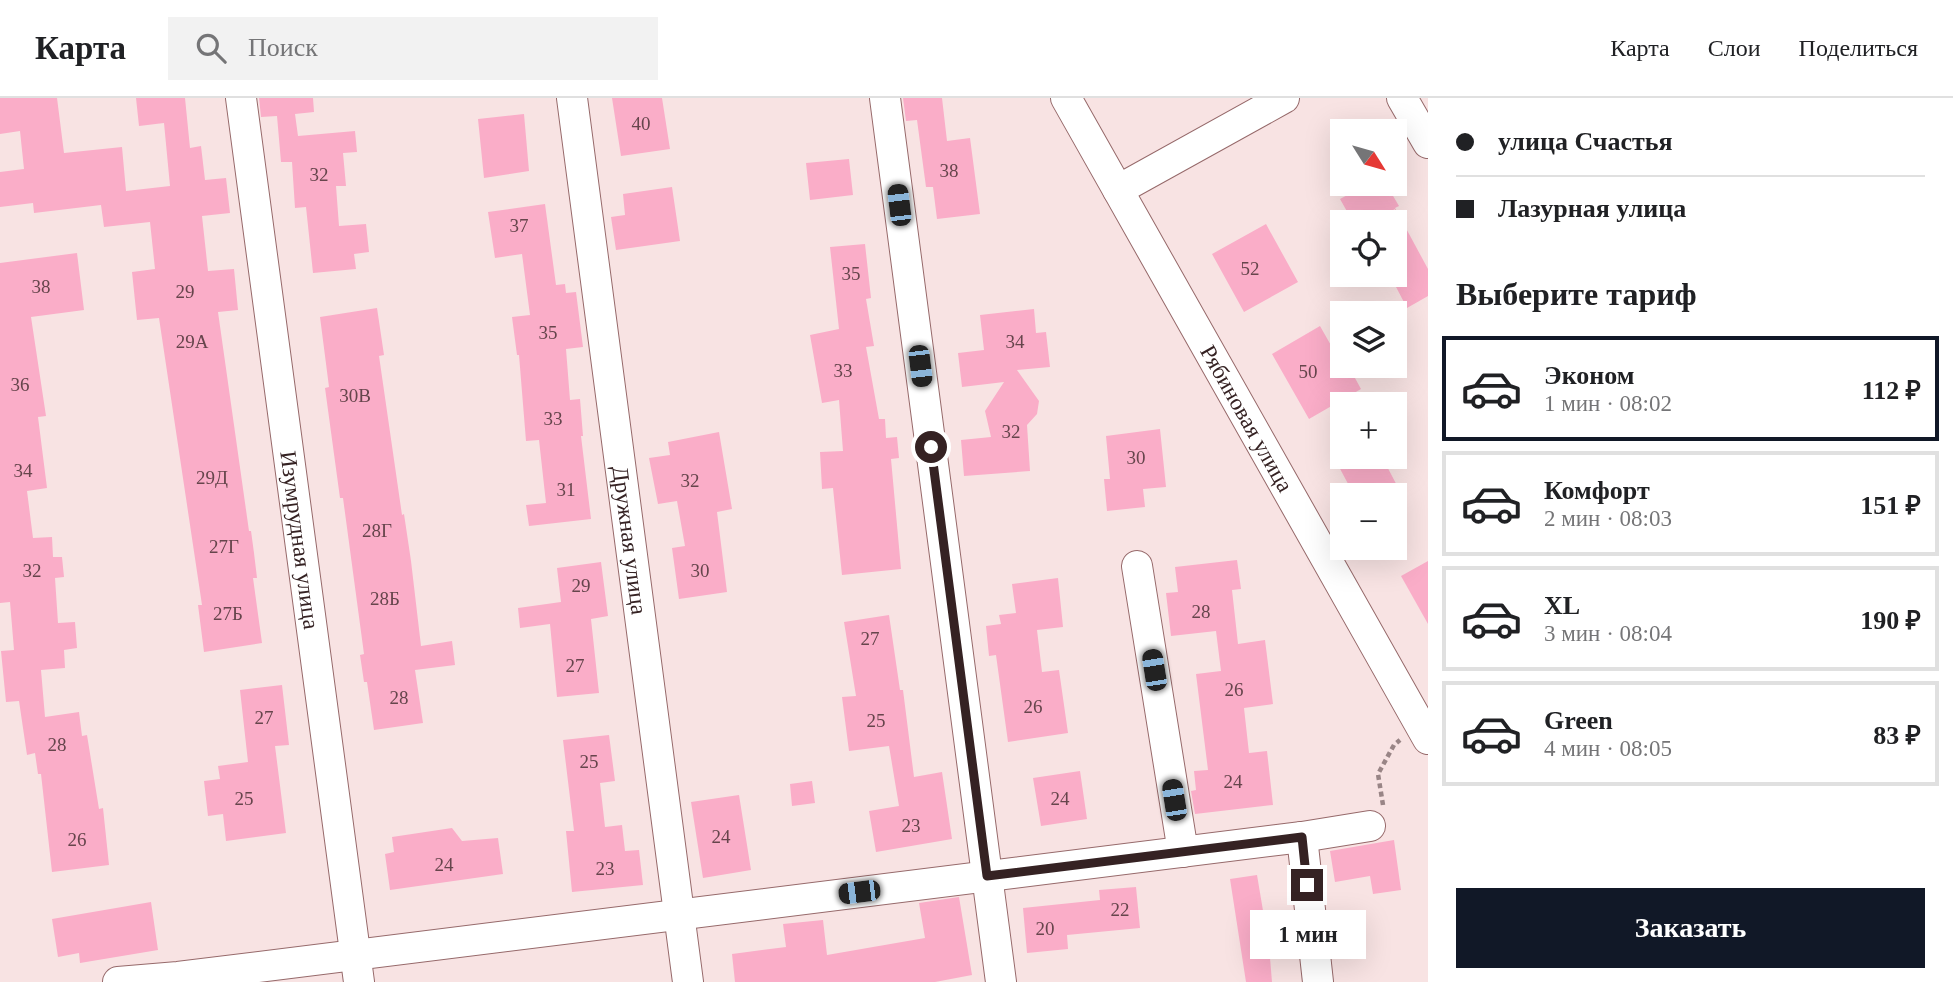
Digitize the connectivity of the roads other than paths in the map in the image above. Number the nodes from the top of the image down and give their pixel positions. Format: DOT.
graph roads {
  1 [pos="241,98"];
  2 [pos="572,98"];
  3 [pos="885,98"];
  4 [pos="1066,98"];
  5 [pos="1284,98"];
  6 [pos="1402,98"];
  7 [pos="1428,143"];
  8 [pos="1118,190"];
  9 [pos="1138,566"];
  10 [pos="1423,722"];
  11 [pos="1377,817"];
  12 [pos="1302,837"];
  13 [pos="1182,852"];
  14 [pos="987,876"];
  15 [pos="679,914"];
  16 [pos="357,968"];
  17 [pos="118,982"];
  18 [pos="688,982"];
  19 [pos="1001,982"];
  20 [pos="1318,982"];
  1 -- 16 [label="street, Изумрудная улица"];
  2 -- 15 [label="street, Дружная улица"];
  3 -- 14 [label="street"];
  4 -- 8 [label="street, Рябиновая улица"];
  5 -- 8 [label="street"];
  6 -- 7 [label="street"];
  8 -- 10 [label="street, Рябиновая улица"];
  9 -- 13 [label="street"];
  11 -- 12 [label="street"];
  12 -- 13 [label="street"];
  12 -- 20 [label="street"];
  13 -- 14 [label="street"];
  14 -- 15 [label="street"];
  14 -- 19 [label="street"];
  15 -- 16 [label="street"];
  15 -- 18 [label="street, Дружная улица"];
  16 -- 17 [label="street"];
}
